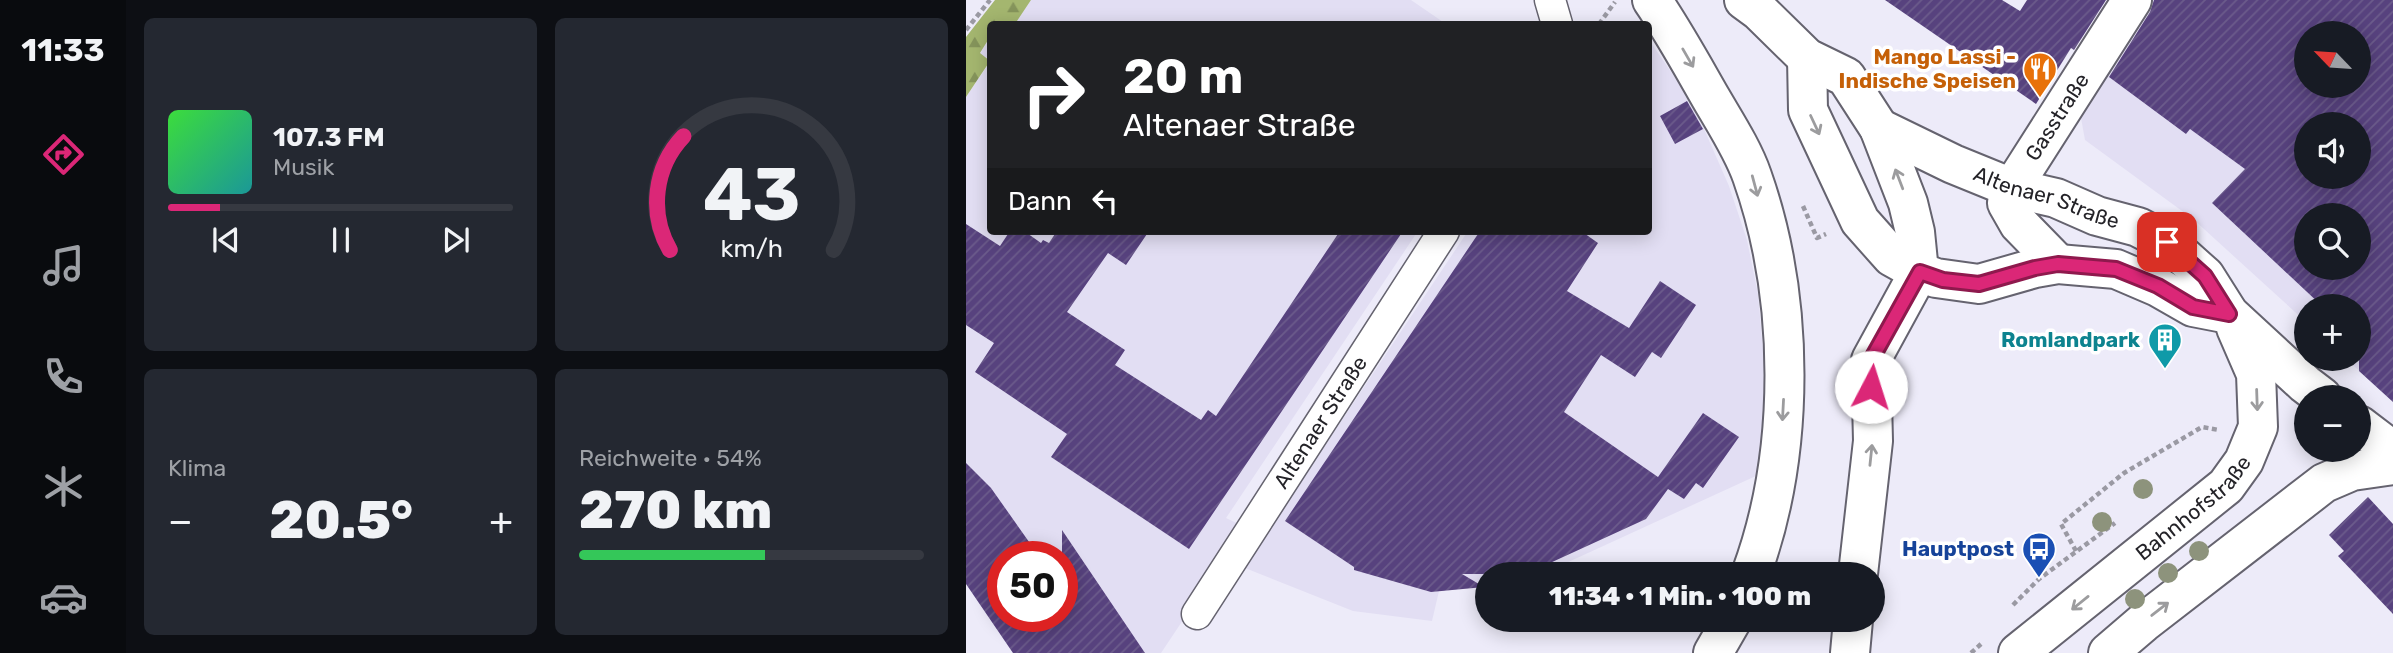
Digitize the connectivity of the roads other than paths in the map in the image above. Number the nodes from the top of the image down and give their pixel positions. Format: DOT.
graph roads {
  1 [pos="1550,0"];
  2 [pos="1652,0"];
  3 [pos="1744,0"];
  4 [pos="2132,0"];
  5 [pos="1556,21"];
  6 [pos="1807,58"];
  7 [pos="1879,128"];
  8 [pos="2012,188"];
  9 [pos="1441,235"];
  10 [pos="2058,264"];
  11 [pos="1920,272"];
  12 [pos="2229,314"];
  13 [pos="2308,385"];
  14 [pos="2371,434"];
  15 [pos="2393,451"];
  16 [pos="2393,465"];
  17 [pos="2331,467"];
  18 [pos="1755,562"];
  19 [pos="1859,562"];
  20 [pos="1196,614"];
  21 [pos="1725,632"];
  22 [pos="1852,632"];
  23 [pos="1713,653"];
  24 [pos="1850,653"];
  25 [pos="2018,653"];
  26 [pos="2108,653"];
  1 -- 5 [label="street"];
  2 -- 18 [label="main road, one-way"];
  3 -- 6 [label="main road"];
  4 -- 8 [label="main road, Gasstraße"];
  6 -- 7 [label="main road"];
  6 -- 11 [label="main road, one-way"];
  7 -- 8 [label="main road, Altenaer Straße"];
  11 -- 7 [label="main road, one-way"];
  8 -- 10 [label="main road"];
  8 -- 12 [label="main road, Altenaer Straße"];
  9 -- 20 [label="street, Altenaer Straße"];
  10 -- 11 [label="main road"];
  10 -- 12 [label="main road"];
  19 -- 11 [label="main road, one-way"];
  12 -- 13 [label="main road, Altenaer Straße"];
  12 -- 25 [label="main road, Bahnhofstraße, one-way"];
  14 -- 15 [label="main road"];
  16 -- 17 [label="main road"];
  26 -- 17 [label="main road, one-way"];
  21 -- 23 [label="main road"];
  22 -- 24 [label="main road"];
}
